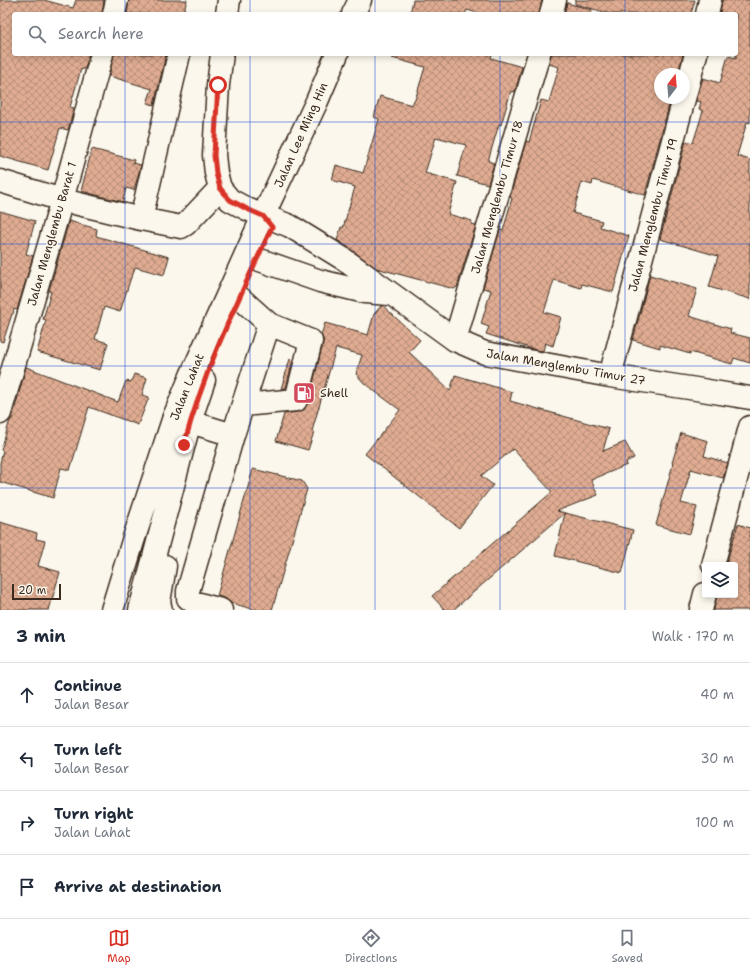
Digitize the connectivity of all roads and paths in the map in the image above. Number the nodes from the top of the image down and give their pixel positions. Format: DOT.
graph roads {
  1 [pos="117,0"];
  2 [pos="229,0"];
  3 [pos="360,0"];
  4 [pos="369,0"];
  5 [pos="555,0"];
  6 [pos="710,0"];
  7 [pos="114,12"];
  8 [pos="227,12"];
  9 [pos="354,12"];
  10 [pos="364,12"];
  11 [pos="552,12"];
  12 [pos="707,12"];
  13 [pos="101,56"];
  14 [pos="179,56"];
  15 [pos="222,56"];
  16 [pos="335,56"];
  17 [pos="345,56"];
  18 [pos="538,56"];
  19 [pos="695,56"];
  20 [pos="0,181"];
  21 [pos="220,188"];
  22 [pos="62,200"];
  23 [pos="141,219"];
  24 [pos="272,219"];
  25 [pos="342,258"];
  26 [pos="257,259"];
  27 [pos="320,281"];
  28 [pos="235,294"];
  29 [pos="390,294"];
  30 [pos="269,324"];
  31 [pos="455,340"];
  32 [pos="610,376"];
  33 [pos="750,398"];
  34 [pos="243,405"];
  35 [pos="0,413"];
  36 [pos="182,419"];
  37 [pos="750,427"];
  38 [pos="233,435"];
  39 [pos="161,458"];
  40 [pos="714,562"];
  41 [pos="704,598"];
  42 [pos="112,610"];
  43 [pos="124,610"];
  44 [pos="140,610"];
  45 [pos="161,610"];
  46 [pos="221,610"];
  47 [pos="701,610"];
  1 -- 7 [label="street"];
  2 -- 8 [label="street"];
  3 -- 9 [label="street"];
  4 -- 10 [label="street"];
  5 -- 11 [label="street"];
  6 -- 12 [label="street"];
  13 -- 22 [label="street, Jalan Menglembu Barat 1"];
  14 -- 23 [label="street"];
  15 -- 21 [label="street"];
  16 -- 24 [label="street, Jalan Lee Ming Hin"];
  17 -- 24 [label="street, Jalan Lee Ming Hin"];
  18 -- 31 [label="street, Jalan Menglembu Timur 18"];
  19 -- 32 [label="street, Jalan Menglembu Timur 19"];
  20 -- 22 [label="street"];
  21 -- 23 [label="street"];
  21 -- 24 [label="street, Jalan Menglembu Timur 27"];
  22 -- 23 [label="street"];
  22 -- 35 [label="street, Jalan Menglembu Barat 1"];
  24 -- 25 [label="street, Jalan Menglembu Timur 27"];
  24 -- 26 [label="street, Jalan Lahat"];
  24 -- 28 [label="street, Jalan Lahat"];
  25 -- 27 [label="street"];
  25 -- 29 [label="street, Jalan Menglembu Timur 27"];
  26 -- 27 [label="street"];
  26 -- 28 [label="street, Jalan Lahat"];
  27 -- 29 [label="street"];
  28 -- 30 [label="street"];
  28 -- 36 [label="street, Jalan Lahat"];
  29 -- 31 [label="street, Jalan Menglembu Timur 27"];
  30 -- 34 [label="street"];
  30 -- 34 [label="street"];
  31 -- 32 [label="street, Jalan Menglembu Timur 27"];
  32 -- 33 [label="street, Jalan Menglembu Timur 27"];
  34 -- 38 [label="street"];
  36 -- 38 [label="street"];
  36 -- 39 [label="street, Jalan Lahat"];
  36 -- 44 [label="street, Jalan Lahat"];
  36 -- 45 [label="street"];
  37 -- 40 [label="street"];
  38 -- 46 [label="street"];
  39 -- 42 [label="street, Jalan Lahat"];
  39 -- 43 [label="street"];
  41 -- 47 [label="street"];
}
